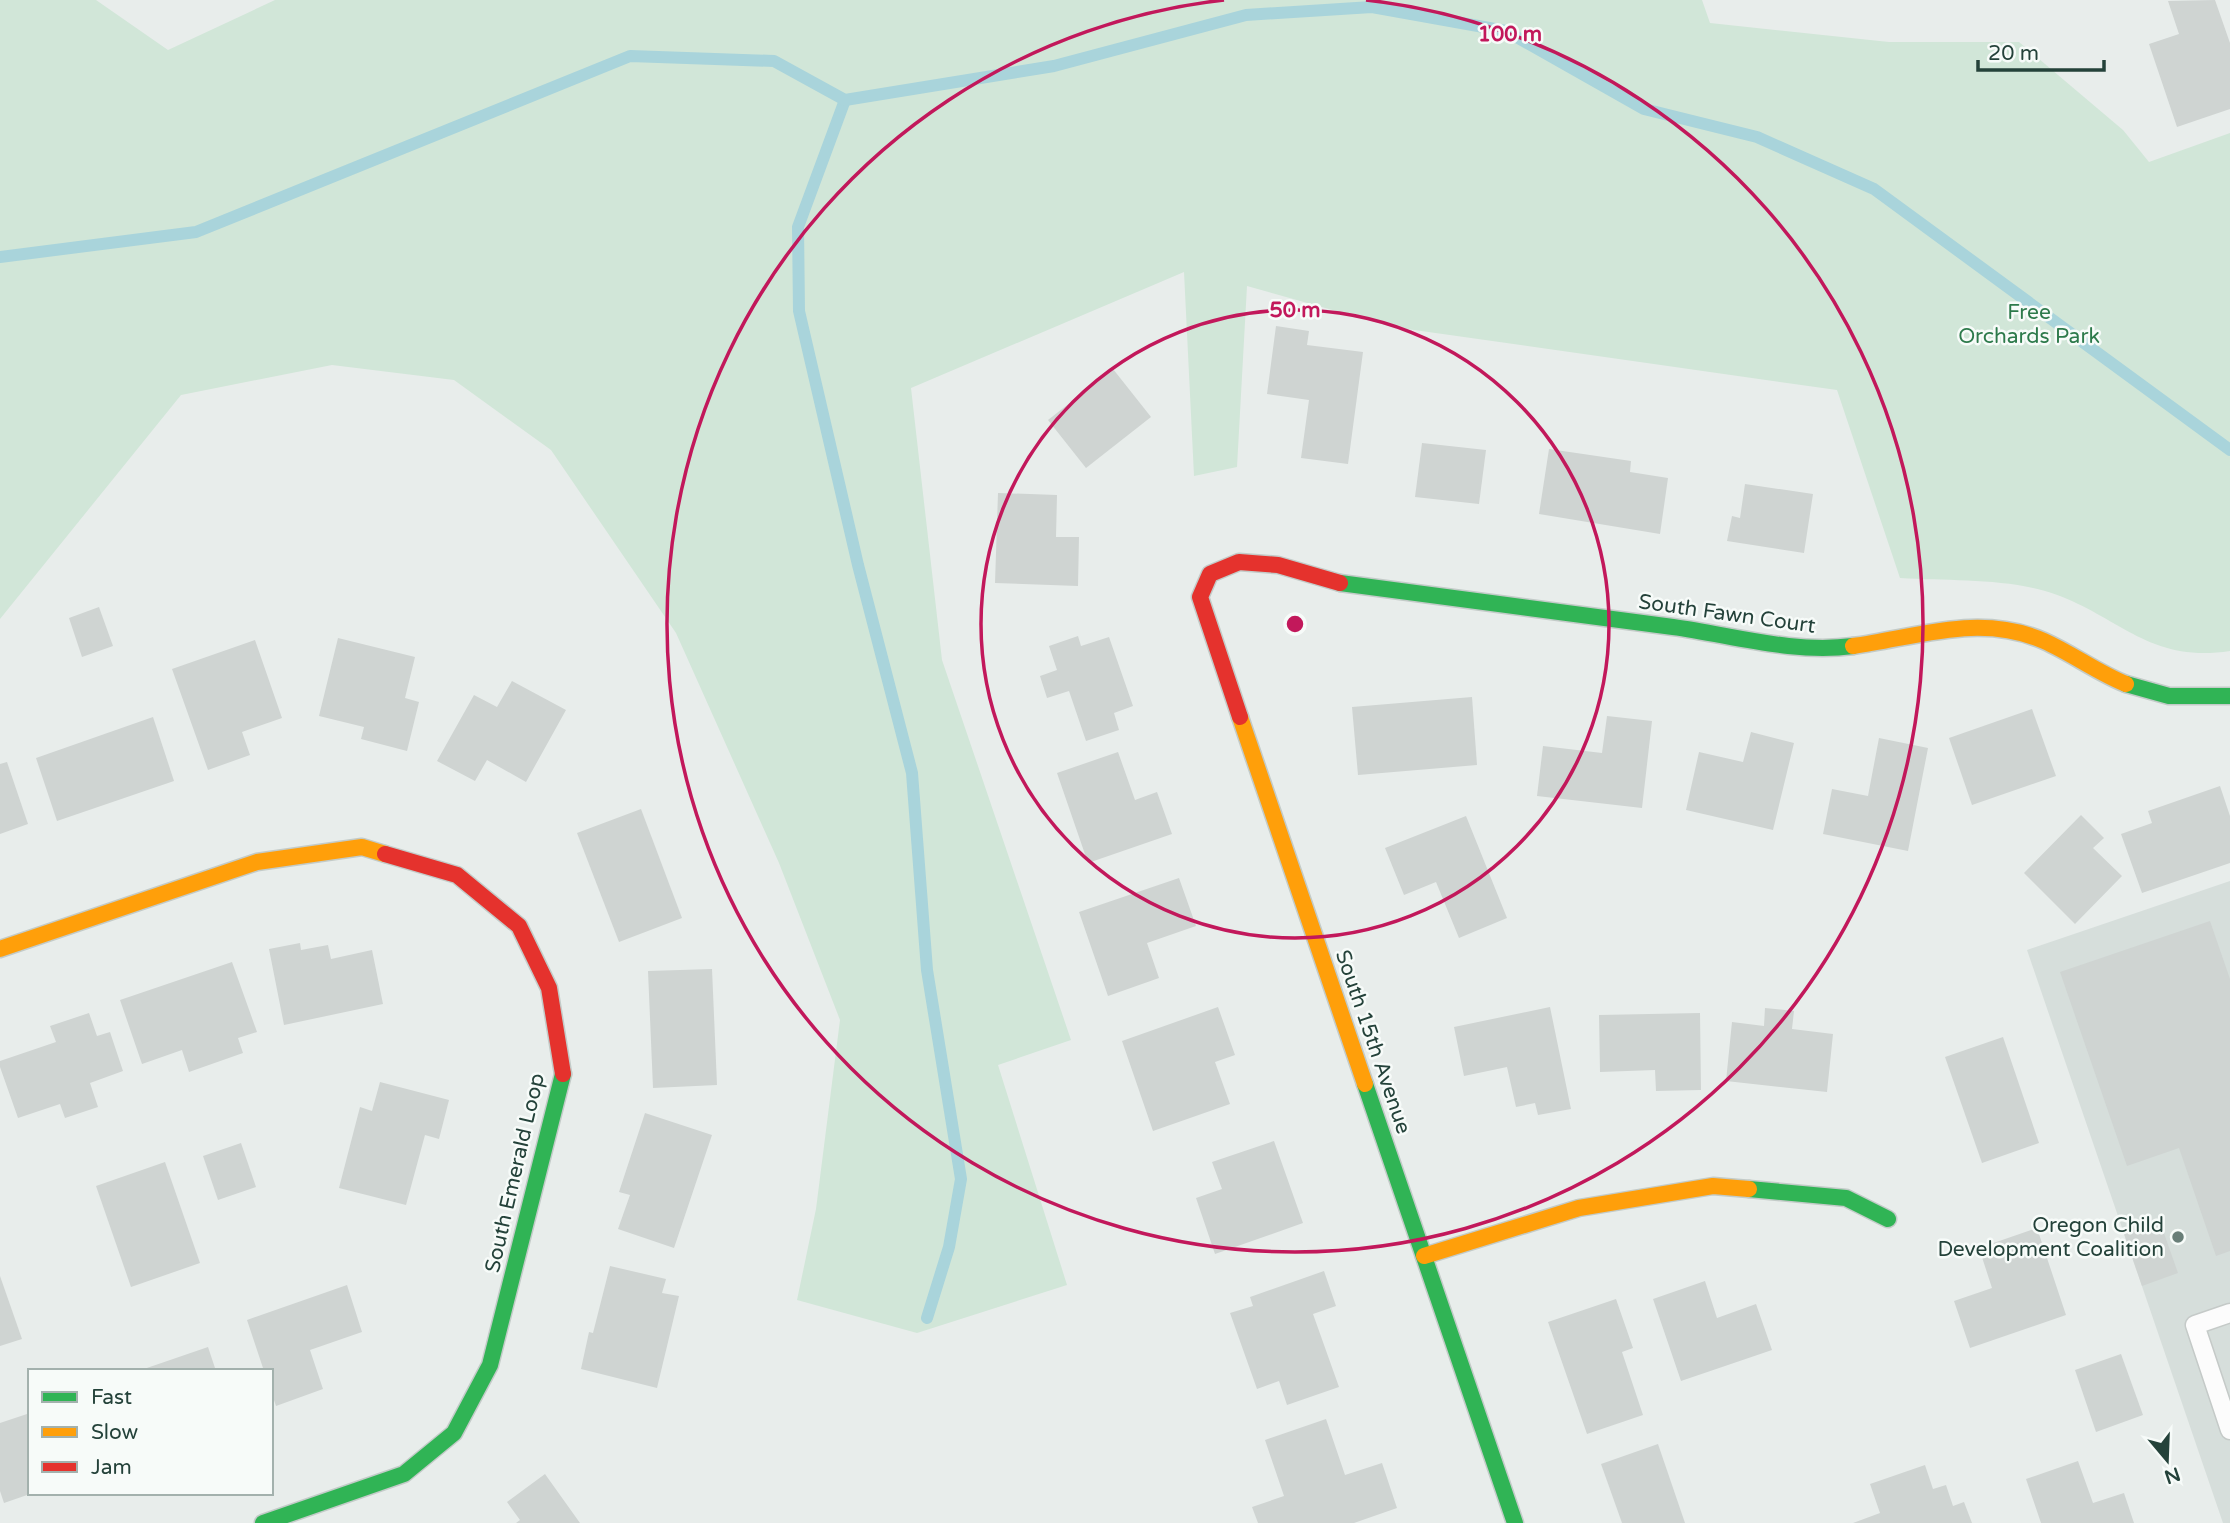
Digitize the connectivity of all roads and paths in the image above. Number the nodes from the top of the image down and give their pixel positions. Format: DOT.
graph roads {
  1 [pos="1210,574"];
  2 [pos="2230,696"];
  3 [pos="0,949"];
  4 [pos="1888,1219"];
  5 [pos="1424,1256"];
  6 [pos="2230,1313"];
  7 [pos="2230,1430"];
  8 [pos="263,1523"];
  9 [pos="1515,1523"];
  1 -- 2 [label="street, South Fawn Court"];
  1 -- 5 [label="street, South 15th Avenue"];
  3 -- 8 [label="street, South Emerald Loop"];
  4 -- 5 [label="street"];
  5 -- 9 [label="street, South 15th Avenue"];
  6 -- 7 [label="lane"];
}
